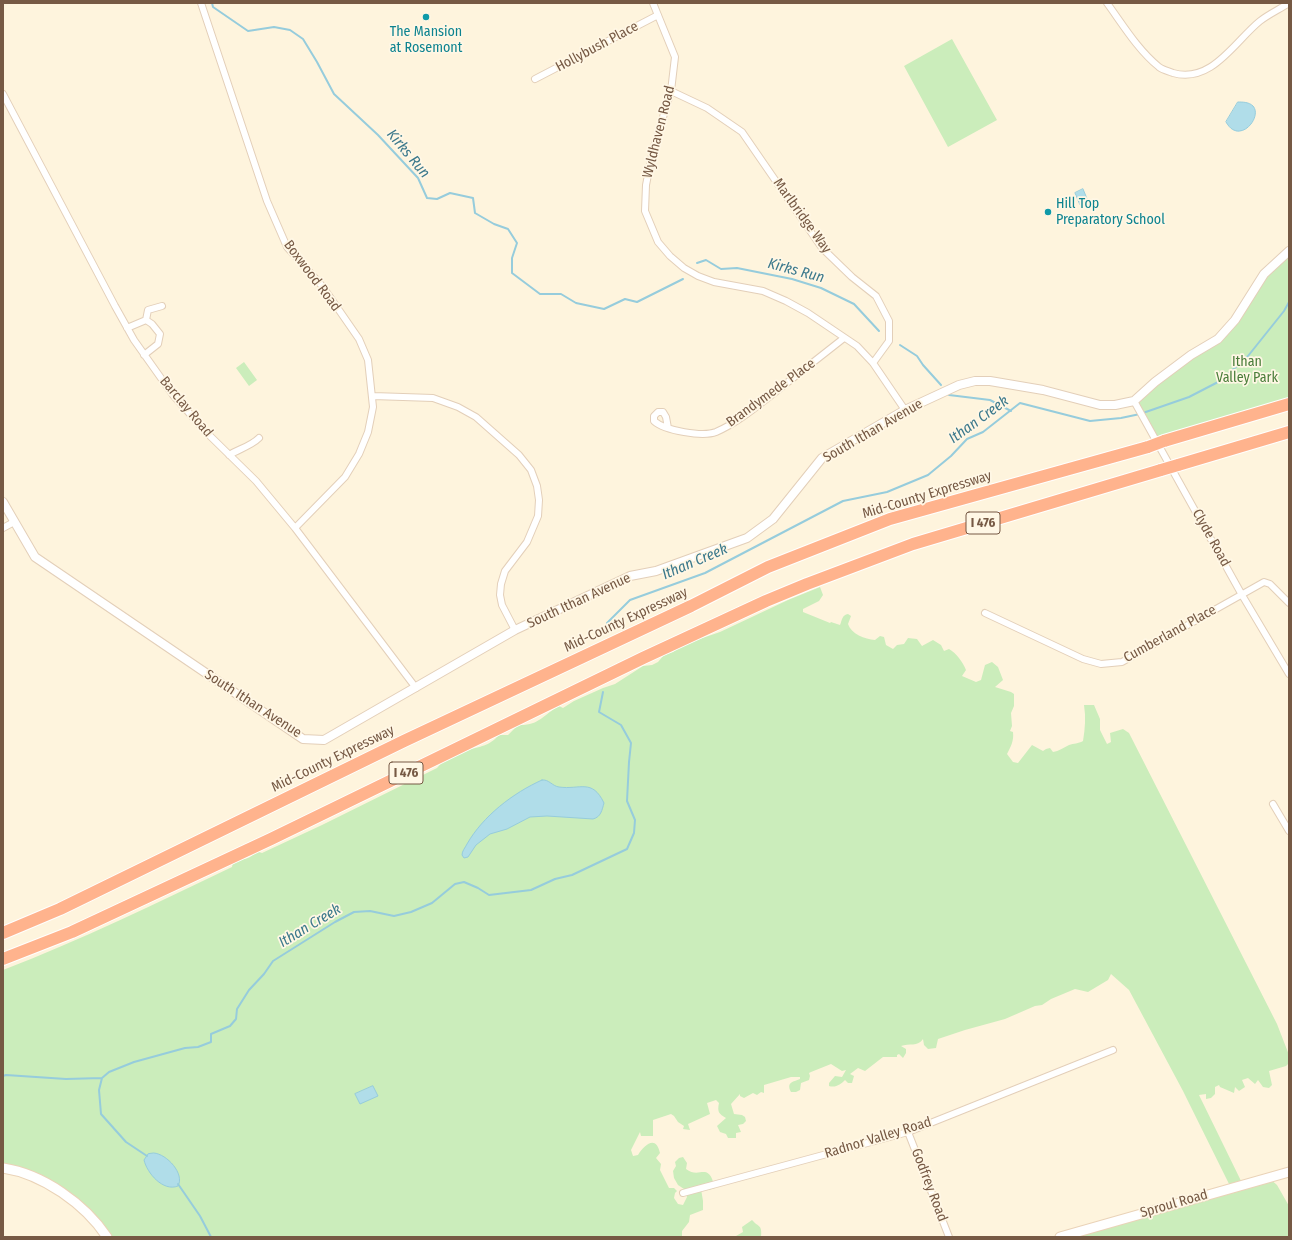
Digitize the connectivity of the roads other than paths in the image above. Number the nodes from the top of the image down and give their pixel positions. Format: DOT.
graph roads {
  1 [pos="201,3"];
  2 [pos="653,3"];
  3 [pos="1107,3"];
  4 [pos="1289,3"];
  5 [pos="658,14"];
  6 [pos="535,79"];
  7 [pos="671,91"];
  8 [pos="3,94"];
  9 [pos="1289,251"];
  10 [pos="162,306"];
  11 [pos="146,320"];
  12 [pos="127,328"];
  13 [pos="844,338"];
  14 [pos="144,355"];
  15 [pos="874,363"];
  16 [pos="373,396"];
  17 [pos="1134,401"];
  18 [pos="1289,404"];
  19 [pos="905,410"];
  20 [pos="668,428"];
  21 [pos="1289,432"];
  22 [pos="259,438"];
  23 [pos="229,455"];
  24 [pos="3,502"];
  25 [pos="14,522"];
  26 [pos="3,528"];
  27 [pos="295,528"];
  28 [pos="1242,595"];
  29 [pos="1289,603"];
  30 [pos="985,612"];
  31 [pos="515,630"];
  32 [pos="1289,674"];
  33 [pos="416,688"];
  34 [pos="1273,804"];
  35 [pos="1289,831"];
  36 [pos="3,933"];
  37 [pos="3,959"];
  38 [pos="1113,1050"];
  39 [pos="908,1132"];
  40 [pos="3,1168"];
  41 [pos="1289,1172"];
  42 [pos="683,1193"];
  43 [pos="108,1237"];
  44 [pos="949,1237"];
  45 [pos="1060,1237"];
  1 -- 16 [label="street, Boxwood Road"];
  2 -- 5 [label="street, Wyldhaven Road"];
  3 -- 4 [label="street"];
  5 -- 6 [label="street, Hollybush Place"];
  5 -- 7 [label="street, Wyldhaven Road"];
  7 -- 13 [label="street, Wyldhaven Road"];
  7 -- 15 [label="street, Marlbridge Way"];
  8 -- 12 [label="street, Barclay Road"];
  9 -- 17 [label="street"];
  10 -- 11 [label="street"];
  11 -- 12 [label="street"];
  11 -- 14 [label="street"];
  12 -- 14 [label="street, Barclay Road"];
  13 -- 15 [label="street, Wyldhaven Road"];
  13 -- 20 [label="street, Brandymede Place"];
  14 -- 23 [label="street, Barclay Road"];
  15 -- 19 [label="street, Wyldhaven Road"];
  16 -- 27 [label="street, Boxwood Road"];
  16 -- 31 [label="street"];
  17 -- 19 [label="street, South Ithan Avenue"];
  17 -- 28 [label="street, Clyde Road"];
  18 -- 36 [label="highway, Mid-County Expressway / I 476, bridge"];
  19 -- 31 [label="street, South Ithan Avenue"];
  21 -- 37 [label="highway, I 476, bridge"];
  22 -- 23 [label="street"];
  23 -- 27 [label="street, Barclay Road"];
  24 -- 25 [label="street, South Ithan Avenue"];
  25 -- 26 [label="street"];
  25 -- 33 [label="street, South Ithan Avenue"];
  27 -- 33 [label="street, Barclay Road"];
  28 -- 29 [label="street, Cumberland Place"];
  28 -- 30 [label="street, Cumberland Place"];
  28 -- 32 [label="street, Clyde Road"];
  31 -- 33 [label="street, South Ithan Avenue"];
  34 -- 35 [label="street"];
  38 -- 39 [label="street, Radnor Valley Road"];
  39 -- 42 [label="street, Radnor Valley Road"];
  39 -- 44 [label="street, Godfrey Road"];
  40 -- 43 [label="main road"];
  41 -- 45 [label="main road, Sproul Road"];
}
